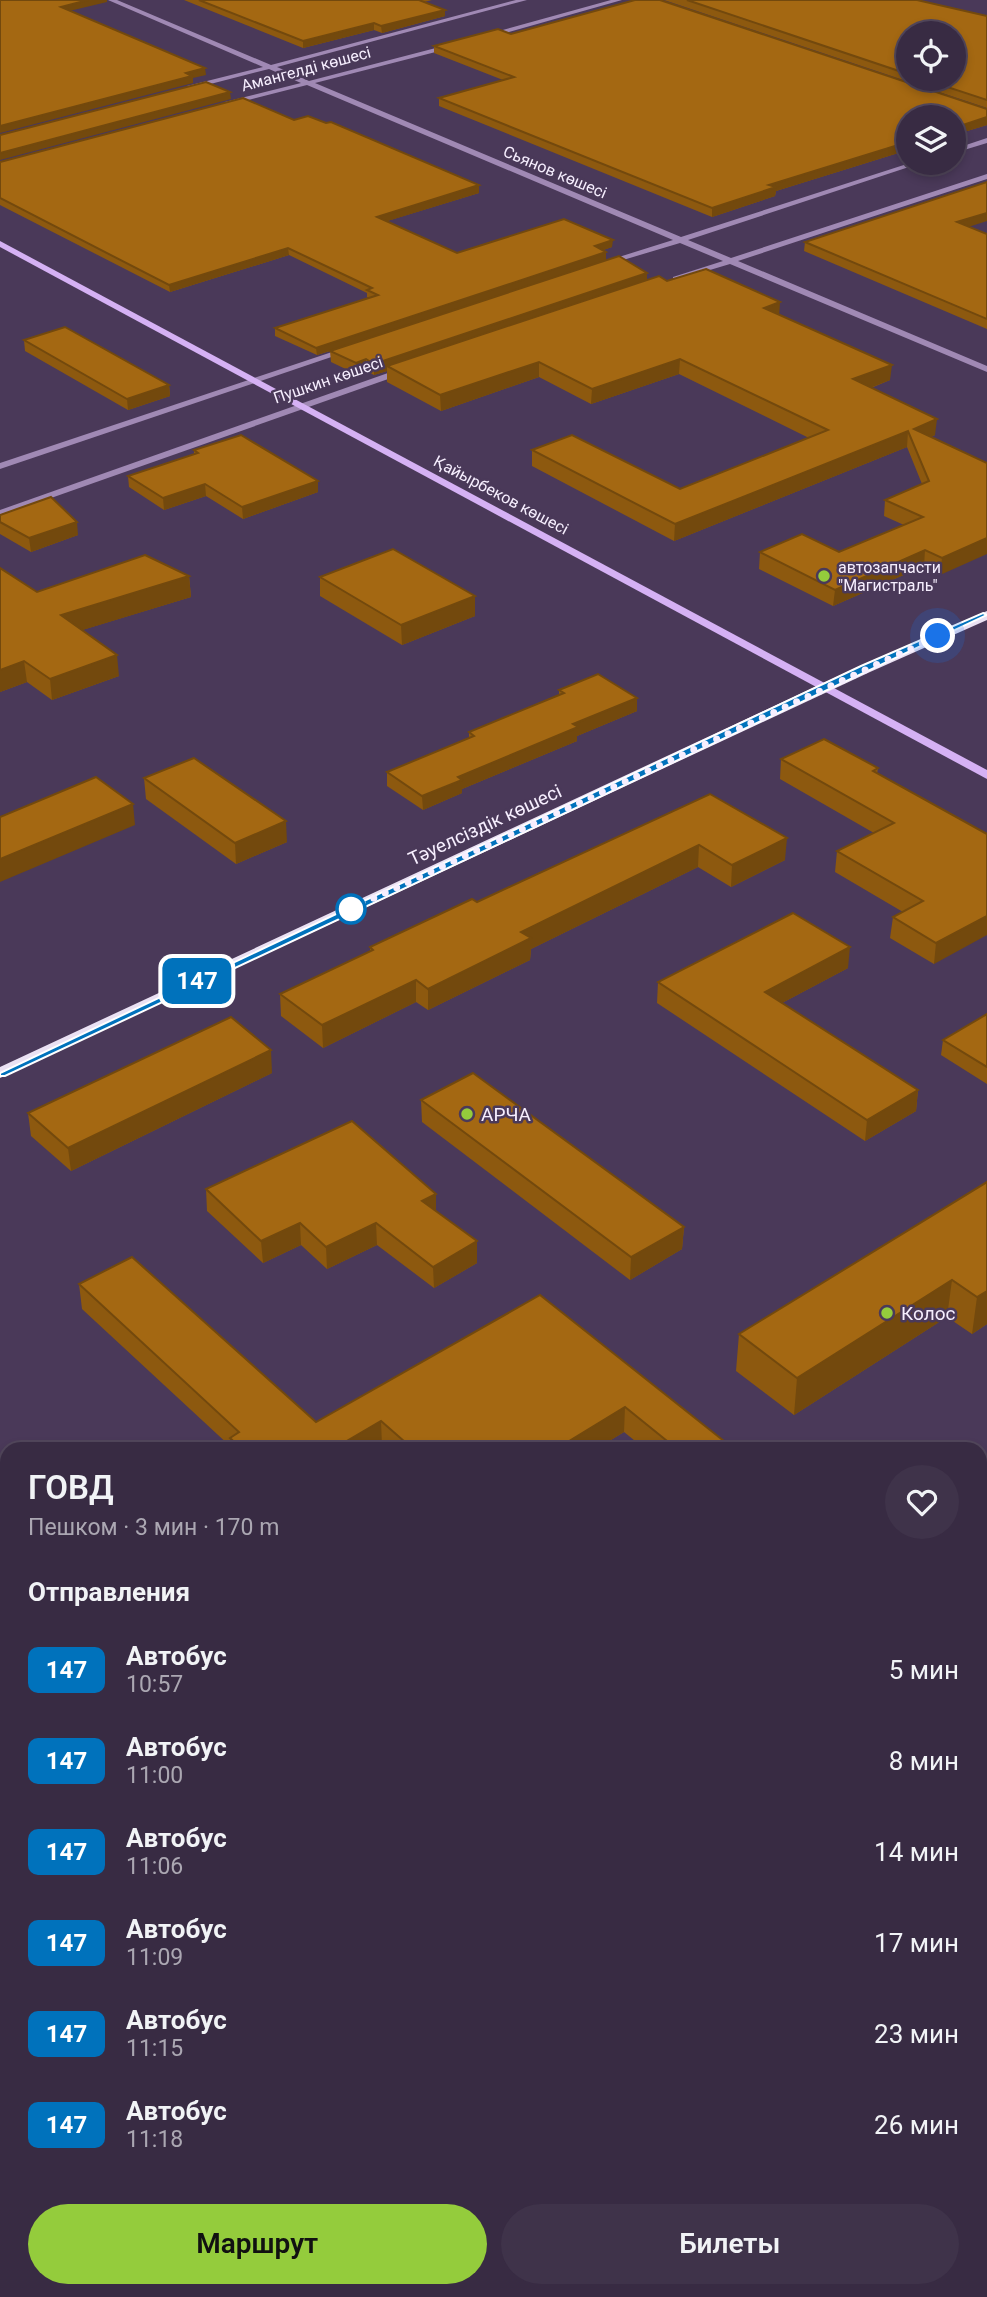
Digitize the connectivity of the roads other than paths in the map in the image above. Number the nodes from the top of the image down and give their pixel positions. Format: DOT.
graph roads {
  1 [pos="111,0"];
  2 [pos="524,0"];
  3 [pos="619,0"];
  4 [pos="480,37"];
  5 [pos="466,41"];
  6 [pos="270,67"];
  7 [pos="308,83"];
  8 [pos="180,91"];
  9 [pos="214,108"];
  10 [pos="987,140"];
  11 [pos="966,147"];
  12 [pos="896,170"];
  13 [pos="987,176"];
  14 [pos="680,240"];
  15 [pos="0,244"];
  16 [pos="729,261"];
  17 [pos="601,266"];
  18 [pos="664,282"];
  19 [pos="356,347"];
  20 [pos="418,366"];
  21 [pos="987,369"];
  22 [pos="255,380"];
  23 [pos="301,405"];
  24 [pos="0,466"];
  25 [pos="0,513"];
  26 [pos="987,615"];
  27 [pos="827,687"];
  28 [pos="987,775"];
  29 [pos="0,1073"];
  1 -- 6 [label="street, Сьянов көшесі"];
  2 -- 6 [label="street, Амангелді көшесі"];
  3 -- 4 [label="street"];
  5 -- 7 [label="street, Амангелді көшесі"];
  6 -- 7 [label="street, Сьянов көшесі"];
  6 -- 8 [label="street, Амангелді көшесі"];
  7 -- 9 [label="street, Амангелді көшесі"];
  7 -- 14 [label="street, Сьянов көшесі"];
  10 -- 11 [label="street"];
  12 -- 14 [label="street"];
  13 -- 16 [label="street"];
  14 -- 16 [label="street, Сьянов көшесі"];
  14 -- 17 [label="street"];
  15 -- 22 [label="main road, Қайырбеков көшесі"];
  16 -- 18 [label="street"];
  16 -- 21 [label="street, Сьянов көшесі"];
  19 -- 22 [label="street, Пушкин көшесі"];
  20 -- 23 [label="street, Пушкин көшесі"];
  22 -- 23 [label="main road, Қайырбеков көшесі"];
  22 -- 24 [label="street, Пушкин көшесі"];
  23 -- 25 [label="street, Пушкин көшесі"];
  23 -- 27 [label="main road, Қайырбеков көшесі"];
  26 -- 27 [label="main road, Тәуелсіздік көшесі"];
  27 -- 28 [label="main road, Қайырбеков көшесі"];
  27 -- 29 [label="main road, Тәуелсіздік көшесі"];
}
